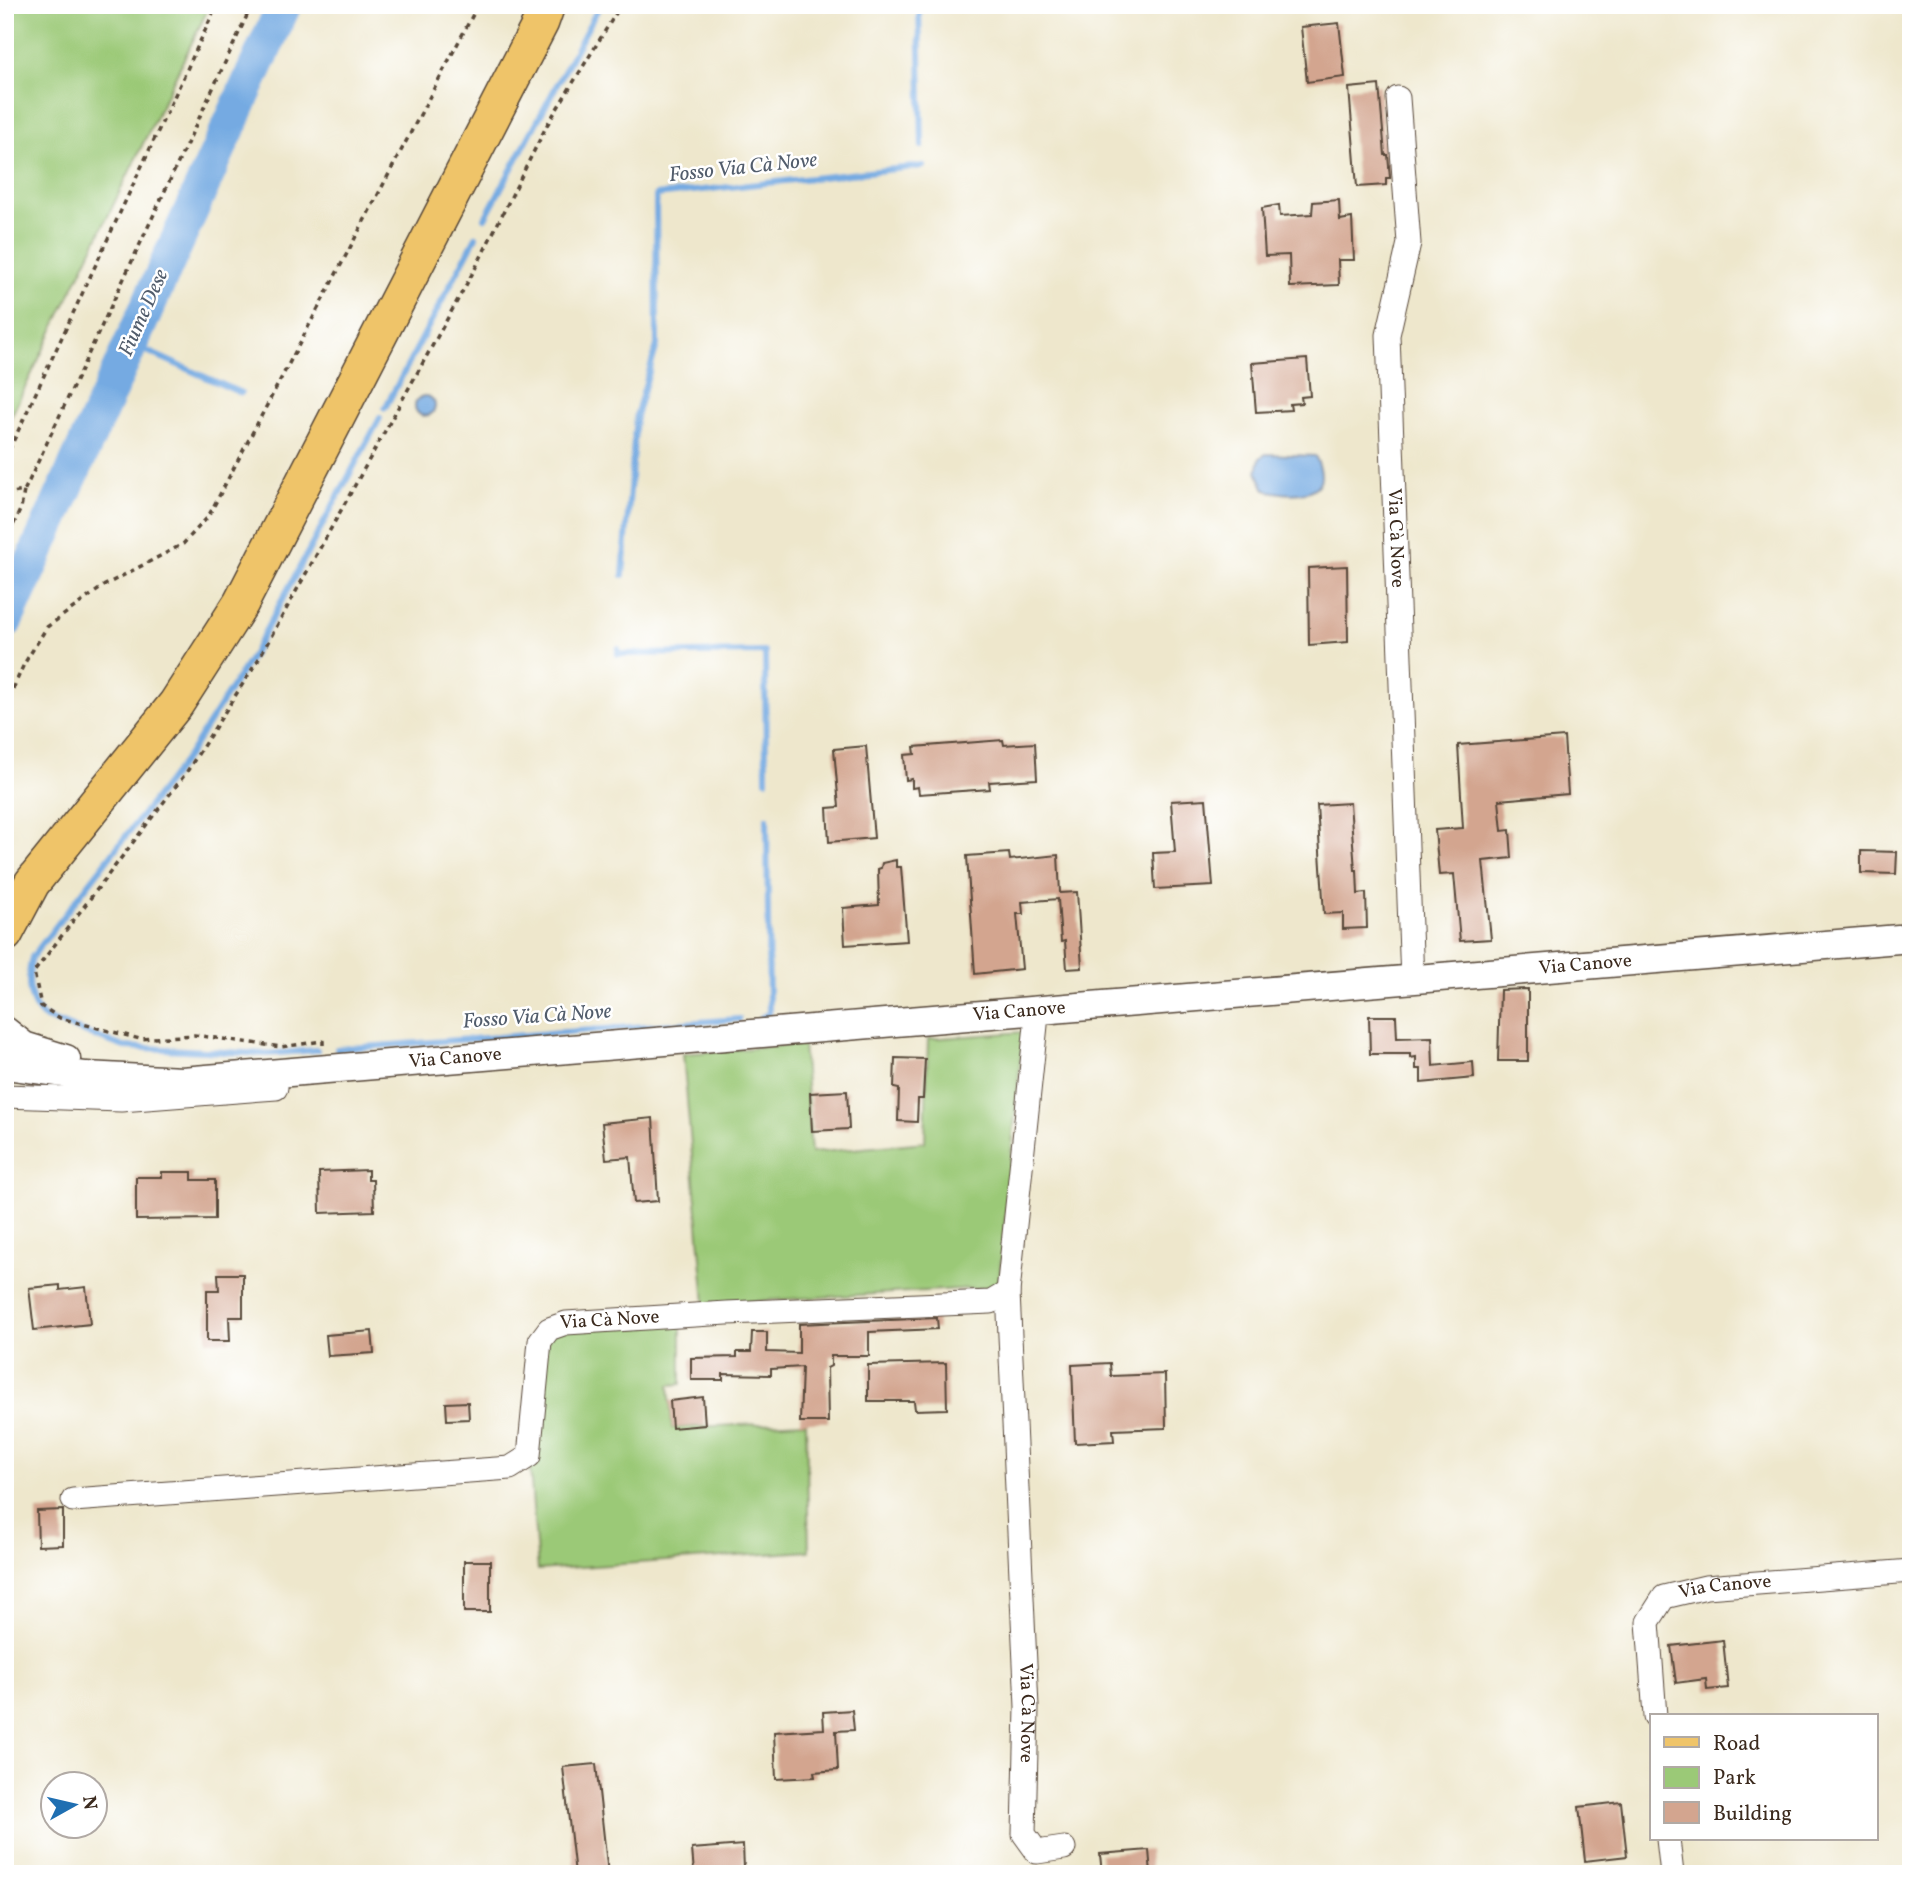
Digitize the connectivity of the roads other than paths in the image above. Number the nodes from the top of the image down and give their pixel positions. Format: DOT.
graph roads {
  1 [pos="547,11"];
  2 [pos="1398,98"];
  3 [pos="19,893"];
  4 [pos="5,934"];
  5 [pos="1911,938"];
  6 [pos="1412,981"];
  7 [pos="1035,1010"];
  8 [pos="5,1031"];
  9 [pos="5,1065"];
  10 [pos="128,1079"];
  11 [pos="276,1088"];
  12 [pos="5,1096"];
  13 [pos="1008,1292"];
  14 [pos="73,1500"];
  15 [pos="1911,1571"];
  16 [pos="1655,1714"];
  17 [pos="1668,1840"];
  18 [pos="1065,1848"];
  19 [pos="1672,1874"];
  1 -- 3 [label="main road"];
  2 -- 6 [label="street, Via Cà Nove"];
  3 -- 4 [label="main road"];
  5 -- 6 [label="street, Via Canove"];
  6 -- 7 [label="street, Via Canove"];
  7 -- 10 [label="street, Via Canove"];
  7 -- 13 [label="street, Via Cà Nove"];
  8 -- 10 [label="street, Via Canove"];
  9 -- 10 [label="street, Via Canove"];
  11 -- 12 [label="street"];
  13 -- 14 [label="street, Via Cà Nove"];
  13 -- 18 [label="street, Via Cà Nove"];
  15 -- 16 [label="street, Via Canove"];
  17 -- 19 [label="street"];
}
